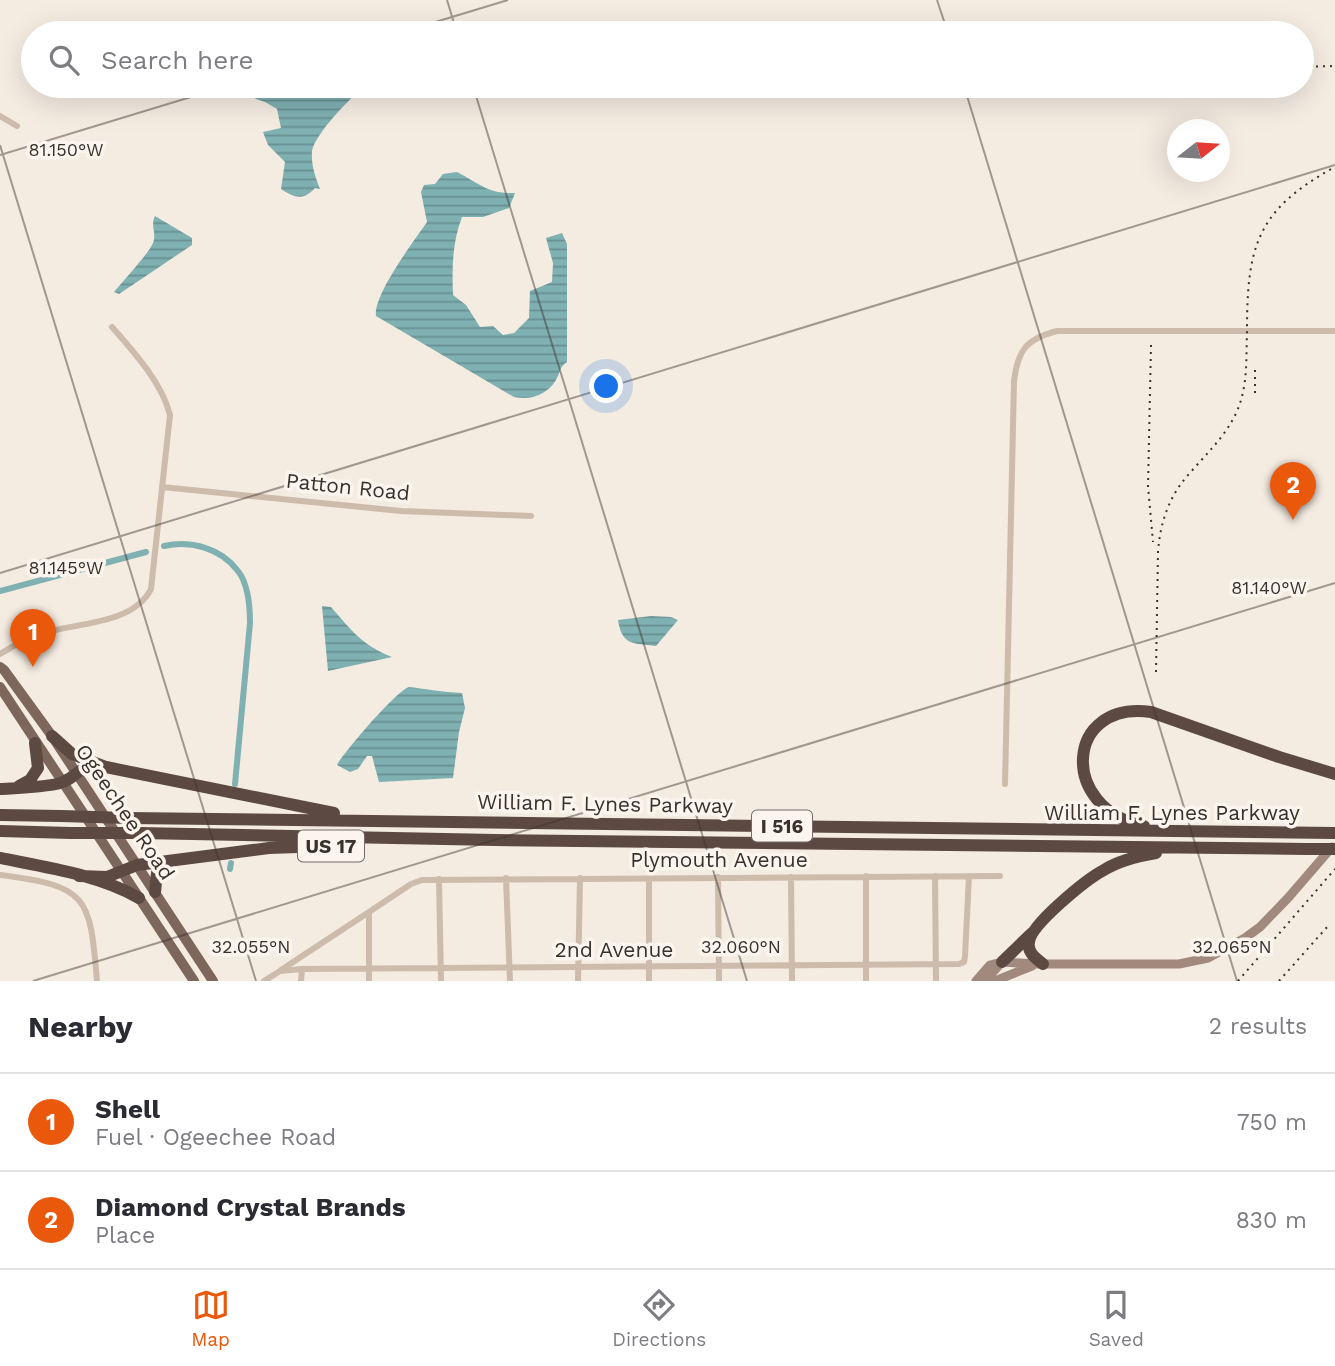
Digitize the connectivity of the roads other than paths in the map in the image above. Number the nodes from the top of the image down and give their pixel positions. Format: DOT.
graph roads {
  1 [pos="0,116"];
  2 [pos="17,126"];
  3 [pos="112,327"];
  4 [pos="1335,331"];
  5 [pos="162,486"];
  6 [pos="531,516"];
  7 [pos="0,654"];
  8 [pos="0,667"];
  9 [pos="0,687"];
  10 [pos="52,736"];
  11 [pos="35,743"];
  12 [pos="106,767"];
  13 [pos="75,772"];
  14 [pos="1335,774"];
  15 [pos="62,783"];
  16 [pos="1005,784"];
  17 [pos="16,787"];
  18 [pos="0,789"];
  19 [pos="0,815"];
  20 [pos="394,820"];
  21 [pos="0,831"];
  22 [pos="1171,832"];
  23 [pos="1329,833"];
  24 [pos="495,840"];
  25 [pos="1335,843"];
  26 [pos="1181,847"];
  27 [pos="1335,849"];
  28 [pos="0,858"];
  29 [pos="168,861"];
  30 [pos="137,866"];
  31 [pos="121,872"];
  32 [pos="0,875"];
  33 [pos="79,876"];
  34 [pos="866,876"];
  35 [pos="935,876"];
  36 [pos="969,876"];
  37 [pos="1000,876"];
  38 [pos="718,877"];
  39 [pos="791,877"];
  40 [pos="506,878"];
  41 [pos="580,878"];
  42 [pos="649,879"];
  43 [pos="439,880"];
  44 [pos="155,892"];
  45 [pos="139,898"];
  46 [pos="369,912"];
  47 [pos="1032,933"];
  48 [pos="1002,962"];
  49 [pos="866,964"];
  50 [pos="1040,964"];
  51 [pos="792,965"];
  52 [pos="935,965"];
  53 [pos="579,967"];
  54 [pos="718,967"];
  55 [pos="510,968"];
  56 [pos="649,968"];
  57 [pos="302,969"];
  58 [pos="441,969"];
  59 [pos="369,970"];
  60 [pos="280,971"];
  61 [pos="97,981"];
  62 [pos="192,981"];
  63 [pos="213,981"];
  64 [pos="264,981"];
  65 [pos="302,981"];
  66 [pos="369,981"];
  67 [pos="441,981"];
  68 [pos="510,981"];
  69 [pos="578,981"];
  70 [pos="649,981"];
  71 [pos="719,981"];
  72 [pos="792,981"];
  73 [pos="866,981"];
  74 [pos="936,981"];
  75 [pos="976,981"];
  76 [pos="985,981"];
  77 [pos="995,981"];
  1 -- 2 [label="street"];
  3 -- 5 [label="street"];
  4 -- 16 [label="street"];
  5 -- 6 [label="street, Patton Road"];
  5 -- 7 [label="street"];
  8 -- 10 [label="main road, Ogeechee Road / US 17"];
  9 -- 11 [label="main road, Ogeechee Road"];
  10 -- 12 [label="highway, US 17"];
  10 -- 13 [label="main road, Ogeechee Road"];
  11 -- 15 [label="main road, Ogeechee Road"];
  11 -- 17 [label="highway"];
  12 -- 13 [label="highway"];
  12 -- 20 [label="highway, US 17"];
  13 -- 15 [label="highway"];
  13 -- 30 [label="main road, Ogeechee Road"];
  14 -- 22 [label="highway"];
  15 -- 17 [label="highway"];
  15 -- 31 [label="main road, Ogeechee Road"];
  17 -- 18 [label="highway"];
  19 -- 20 [label="highway, William F. Lynes Parkway / I 516, bridge"];
  20 -- 22 [label="highway, William F. Lynes Parkway / I 516"];
  21 -- 24 [label="highway, William F. Lynes Parkway / I 516, bridge"];
  22 -- 23 [label="highway, William F. Lynes Parkway / I 516"];
  24 -- 26 [label="highway, William F. Lynes Parkway / I 516"];
  24 -- 29 [label="highway, US 17"];
  25 -- 50 [label="street"];
  26 -- 27 [label="highway, William F. Lynes Parkway / I 516, bridge"];
  26 -- 47 [label="highway"];
  28 -- 33 [label="highway"];
  29 -- 30 [label="highway, US 17"];
  29 -- 44 [label="highway"];
  30 -- 31 [label="highway, US 17"];
  30 -- 44 [label="main road, Ogeechee Road"];
  31 -- 33 [label="highway"];
  31 -- 45 [label="main road, Ogeechee Road"];
  32 -- 61 [label="street"];
  33 -- 45 [label="highway"];
  34 -- 35 [label="street, Plymouth Avenue"];
  34 -- 39 [label="street, Plymouth Avenue"];
  34 -- 49 [label="street"];
  35 -- 36 [label="street, Plymouth Avenue"];
  35 -- 52 [label="street"];
  36 -- 37 [label="street, Plymouth Avenue"];
  36 -- 52 [label="street, 2nd Avenue"];
  38 -- 39 [label="street, Plymouth Avenue"];
  38 -- 42 [label="street, Plymouth Avenue"];
  38 -- 54 [label="street"];
  39 -- 51 [label="street"];
  40 -- 41 [label="street, Plymouth Avenue"];
  40 -- 43 [label="street, Plymouth Avenue"];
  40 -- 55 [label="street"];
  41 -- 42 [label="street, Plymouth Avenue"];
  41 -- 53 [label="street"];
  42 -- 56 [label="street"];
  43 -- 46 [label="street, Plymouth Avenue"];
  43 -- 58 [label="street"];
  44 -- 63 [label="main road, Ogeechee Road"];
  45 -- 62 [label="main road, Ogeechee Road"];
  46 -- 59 [label="street"];
  46 -- 60 [label="street, Plymouth Avenue"];
  47 -- 48 [label="highway"];
  47 -- 50 [label="highway"];
  48 -- 50 [label="street"];
  48 -- 75 [label="street"];
  48 -- 76 [label="street"];
  49 -- 51 [label="street, 2nd Avenue"];
  49 -- 52 [label="street, 2nd Avenue"];
  49 -- 73 [label="street"];
  50 -- 77 [label="street"];
  51 -- 54 [label="street, 2nd Avenue"];
  51 -- 72 [label="street"];
  52 -- 74 [label="street"];
  53 -- 55 [label="street, 2nd Avenue"];
  53 -- 56 [label="street, 2nd Avenue"];
  53 -- 69 [label="street"];
  54 -- 56 [label="street, 2nd Avenue"];
  54 -- 71 [label="street"];
  55 -- 58 [label="street, 2nd Avenue"];
  55 -- 68 [label="street"];
  56 -- 70 [label="street"];
  57 -- 59 [label="street, 2nd Avenue"];
  57 -- 60 [label="street, 2nd Avenue"];
  57 -- 65 [label="street"];
  58 -- 59 [label="street, 2nd Avenue"];
  58 -- 67 [label="street"];
  59 -- 66 [label="street"];
  60 -- 64 [label="street, 2nd Avenue"];
}
